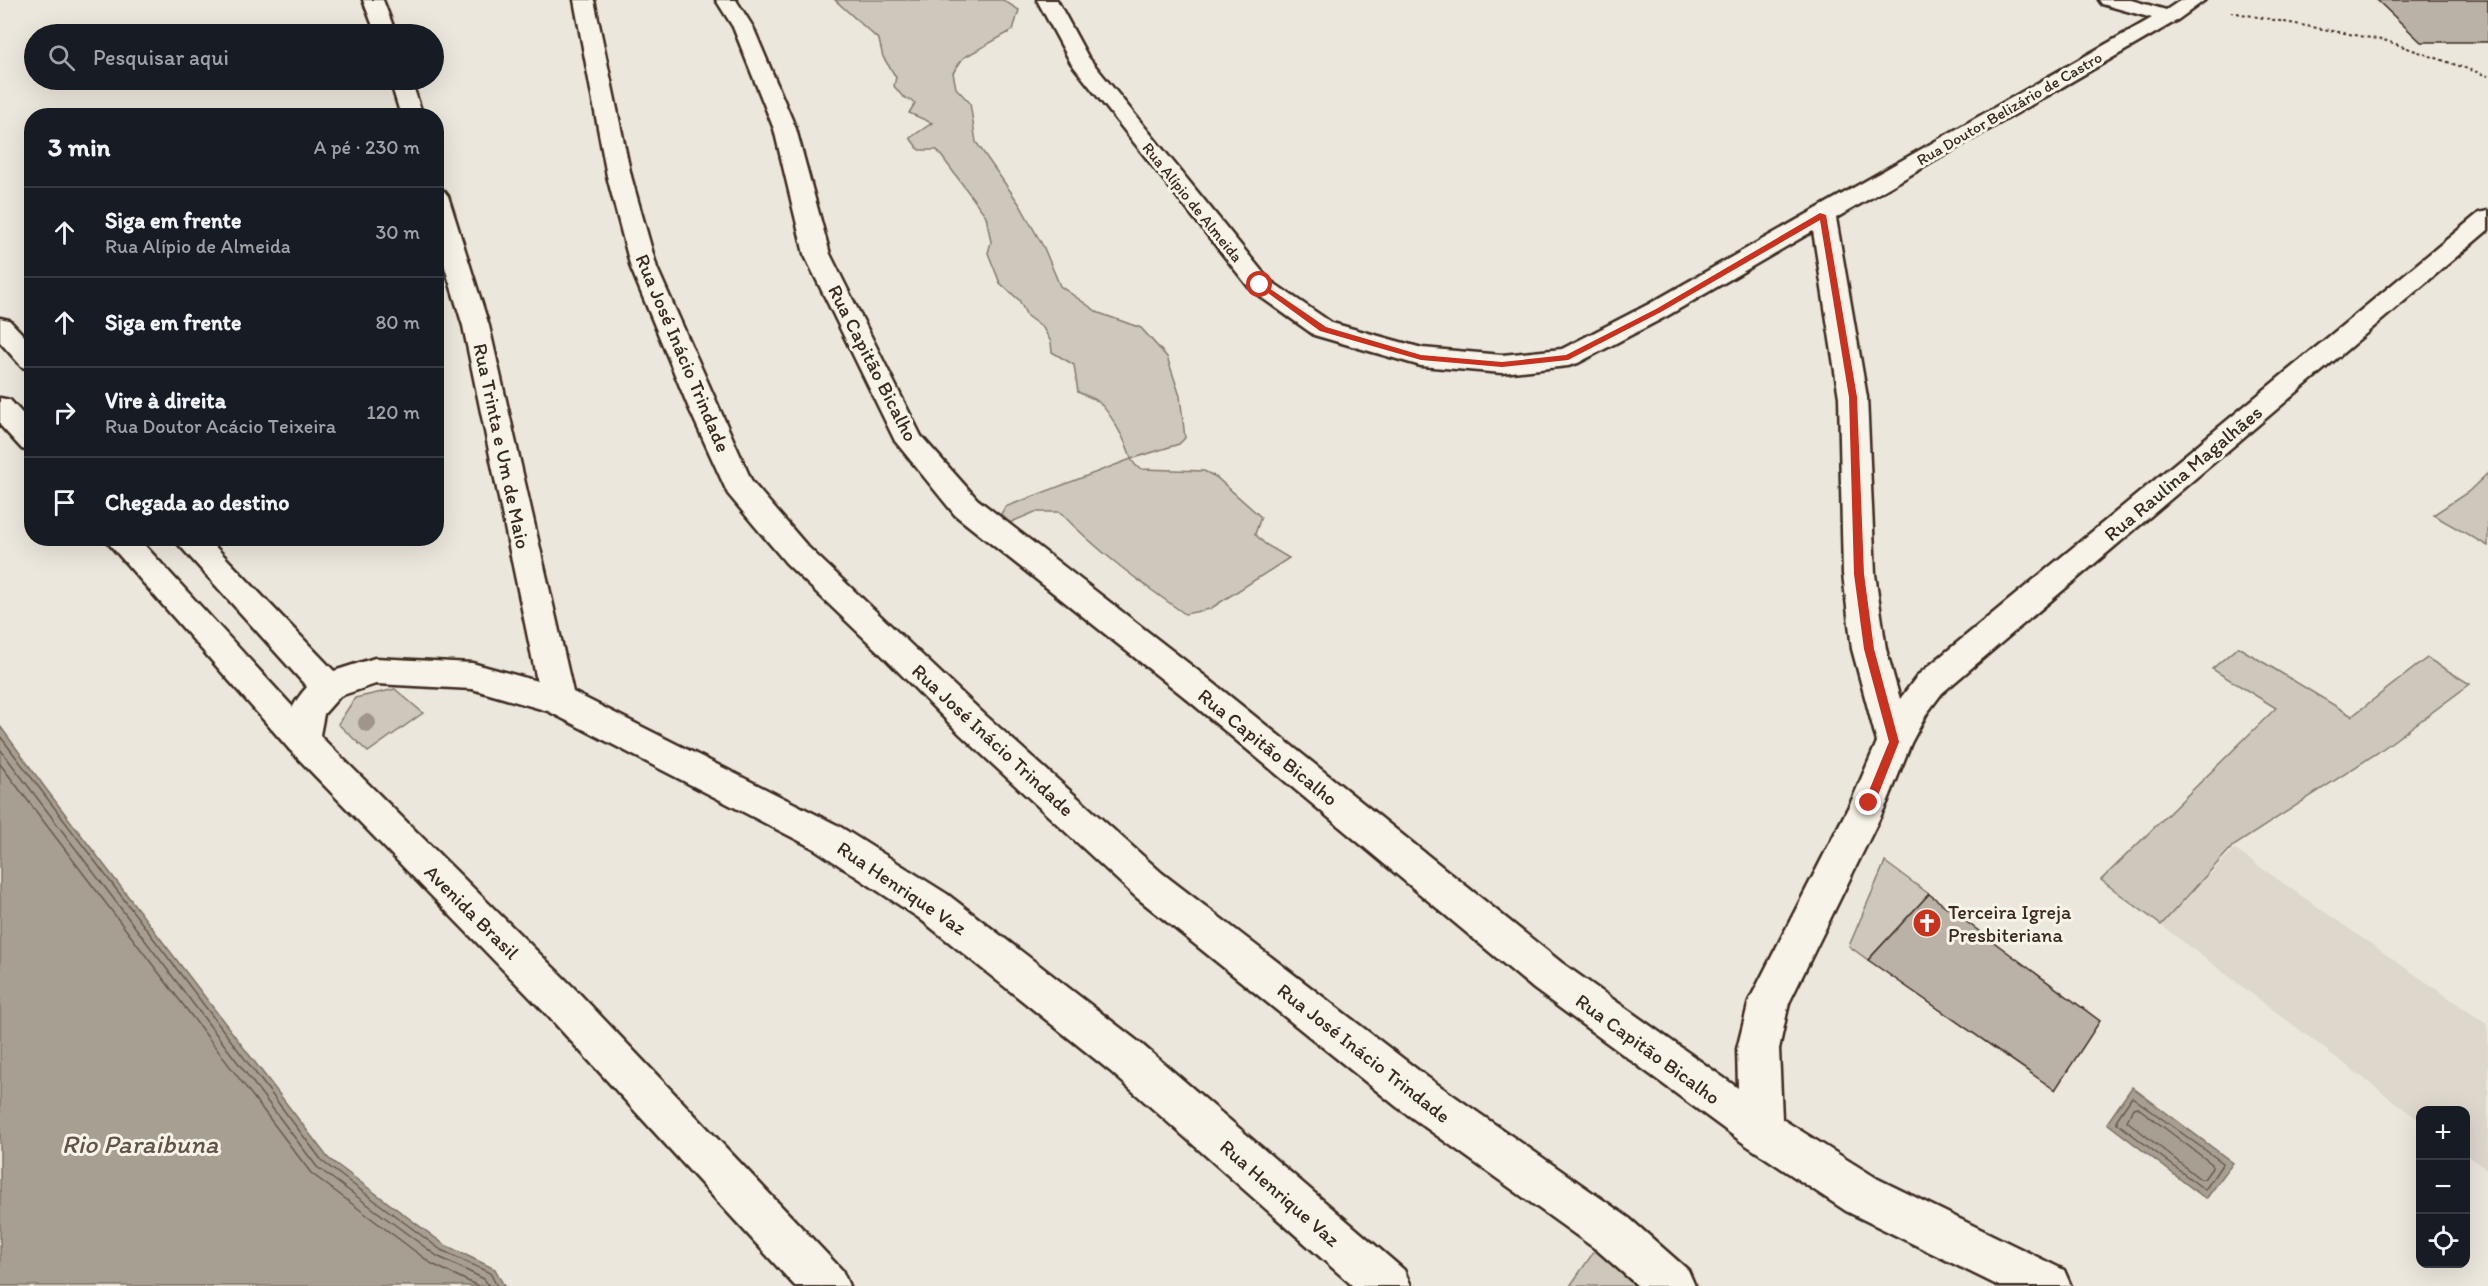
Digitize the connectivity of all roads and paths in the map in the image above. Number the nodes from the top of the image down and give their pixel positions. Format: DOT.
graph roads {
  1 [pos="373,0"];
  2 [pos="584,0"];
  3 [pos="726,0"];
  4 [pos="1047,0"];
  5 [pos="2109,0"];
  6 [pos="2193,2"];
  7 [pos="2169,17"];
  8 [pos="382,24"];
  9 [pos="2488,76"];
  10 [pos="404,90"];
  11 [pos="410,108"];
  12 [pos="1822,215"];
  13 [pos="2488,218"];
  14 [pos="444,222"];
  15 [pos="0,326"];
  16 [pos="24,352"];
  17 [pos="1421,357"];
  18 [pos="0,407"];
  19 [pos="24,433"];
  20 [pos="126,546"];
  21 [pos="196,546"];
  22 [pos="328,687"];
  23 [pos="558,700"];
  24 [pos="302,740"];
  25 [pos="1894,742"];
  26 [pos="1761,1130"];
  27 [pos="826,1286"];
  28 [pos="1388,1286"];
  29 [pos="1672,1286"];
  30 [pos="2048,1286"];
  1 -- 8 [label="main road"];
  2 -- 29 [label="main road, Rua José Inácio Trindade"];
  3 -- 26 [label="main road, Rua Capitão Bicalho"];
  4 -- 17 [label="main road, Rua Alípio de Almeida"];
  5 -- 7 [label="main road"];
  6 -- 7 [label="main road, Rua Doutor Belizário de Castro"];
  6 -- 9 [label="path"];
  7 -- 12 [label="main road, Rua Doutor Belizário de Castro"];
  10 -- 11 [label="main road"];
  12 -- 17 [label="main road, Rua Doutor Belizário de Castro"];
  12 -- 25 [label="main road"];
  13 -- 25 [label="main road, Rua Raulina Magalhães"];
  14 -- 23 [label="main road, Rua Trinta e Um de Maio"];
  15 -- 16 [label="main road"];
  18 -- 19 [label="main road"];
  20 -- 24 [label="main road, Avenida Brasil"];
  21 -- 22 [label="main road"];
  22 -- 23 [label="main road, Rua Henrique Vaz"];
  22 -- 24 [label="main road, Rua Henrique Vaz"];
  23 -- 28 [label="main road, Rua Henrique Vaz"];
  24 -- 27 [label="main road, Avenida Brasil"];
  25 -- 26 [label="main road, Rua Raulina Magalhães"];
  26 -- 30 [label="main road, Rua Capitão Bicalho"];
}
